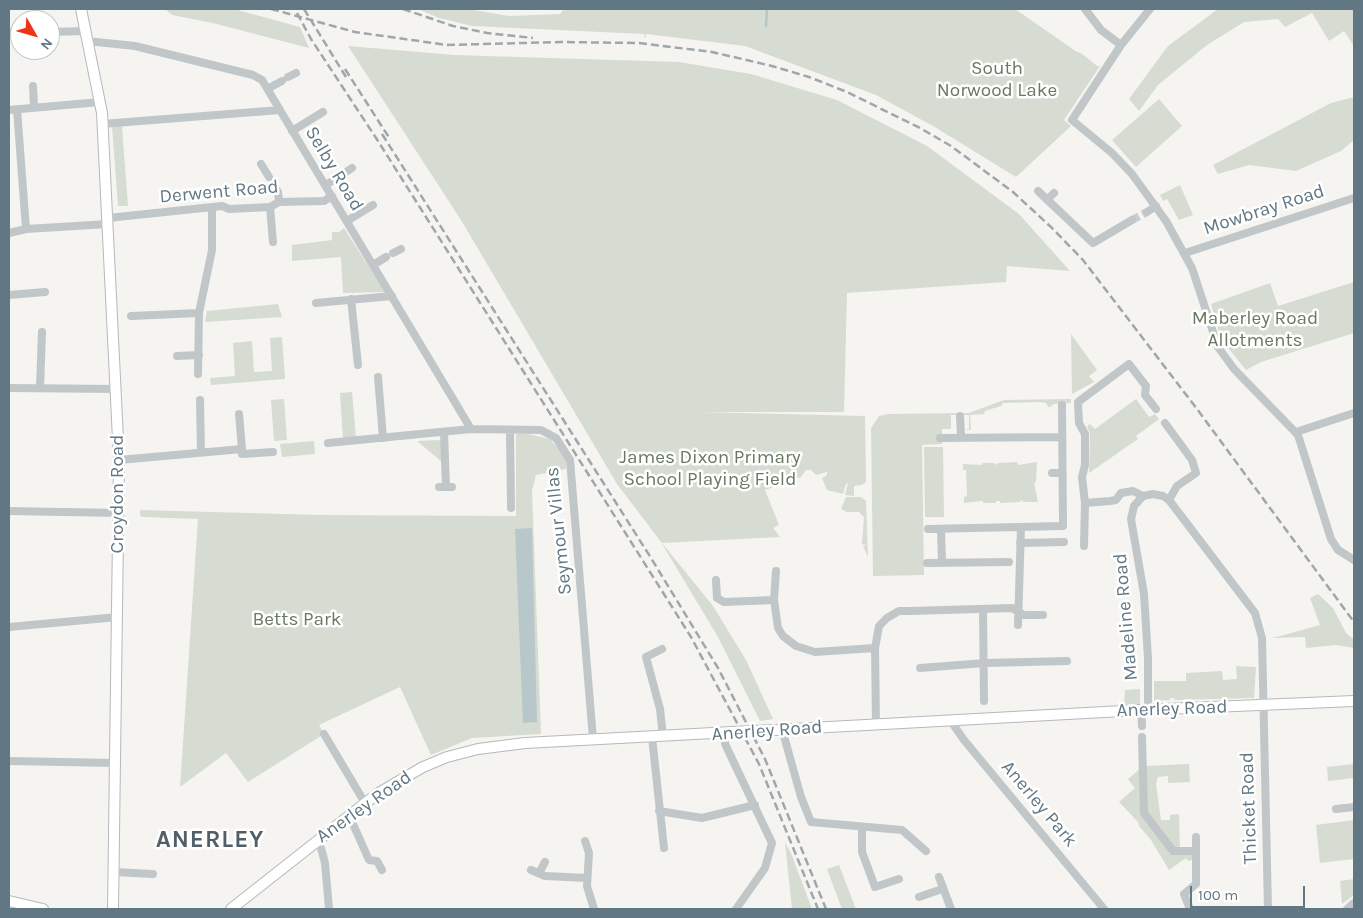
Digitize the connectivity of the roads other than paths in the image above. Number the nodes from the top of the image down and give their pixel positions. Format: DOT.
graph roads {
  1 [pos="81,9"];
  2 [pos="1085,9"];
  3 [pos="1150,9"];
  4 [pos="60,33"];
  5 [pos="86,36"];
  6 [pos="1121,45"];
  7 [pos="296,73"];
  8 [pos="33,86"];
  9 [pos="269,88"];
  10 [pos="100,102"];
  11 [pos="34,107"];
  12 [pos="13,110"];
  13 [pos="280,110"];
  14 [pos="323,112"];
  15 [pos="102,124"];
  16 [pos="292,130"];
  17 [pos="260,164"];
  18 [pos="352,168"];
  19 [pos="269,177"];
  20 [pos="326,185"];
  21 [pos="274,186"];
  22 [pos="1038,191"];
  23 [pos="1054,192"];
  24 [pos="332,196"];
  25 [pos="1354,198"];
  26 [pos="1047,200"];
  27 [pos="279,202"];
  28 [pos="373,205"];
  29 [pos="1156,206"];
  30 [pos="270,207"];
  31 [pos="212,208"];
  32 [pos="1147,212"];
  33 [pos="1132,220"];
  34 [pos="108,221"];
  35 [pos="347,221"];
  36 [pos="26,230"];
  37 [pos="9,233"];
  38 [pos="273,242"];
  39 [pos="401,248"];
  40 [pos="1185,253"];
  41 [pos="373,265"];
  42 [pos="9,290"];
  43 [pos="45,292"];
  44 [pos="9,295"];
  45 [pos="392,296"];
  46 [pos="350,299"];
  47 [pos="316,303"];
  48 [pos="199,313"];
  49 [pos="131,316"];
  50 [pos="42,332"];
  51 [pos="199,355"];
  52 [pos="177,356"];
  53 [pos="358,365"];
  54 [pos="198,374"];
  55 [pos="378,377"];
  56 [pos="9,388"];
  57 [pos="40,388"];
  58 [pos="116,389"];
  59 [pos="200,400"];
  60 [pos="1062,405"];
  61 [pos="1156,409"];
  62 [pos="1354,413"];
  63 [pos="239,414"];
  64 [pos="960,416"];
  65 [pos="1165,423"];
  66 [pos="471,430"];
  67 [pos="510,430"];
  68 [pos="444,432"];
  69 [pos="1296,432"];
  70 [pos="961,437"];
  71 [pos="1062,437"];
  72 [pos="383,438"];
  73 [pos="940,438"];
  74 [pos="328,443"];
  75 [pos="242,449"];
  76 [pos="202,452"];
  77 [pos="274,452"];
  78 [pos="119,460"];
  79 [pos="1052,473"];
  80 [pos="1062,473"];
  81 [pos="446,487"];
  82 [pos="1143,496"];
  83 [pos="1169,500"];
  84 [pos="1085,503"];
  85 [pos="511,508"];
  86 [pos="9,511"];
  87 [pos="119,513"];
  88 [pos="980,518"];
  89 [pos="1021,527"];
  90 [pos="981,528"];
  91 [pos="928,529"];
  92 [pos="941,529"];
  93 [pos="1064,542"];
  94 [pos="1020,543"];
  95 [pos="1084,546"];
  96 [pos="1354,560"];
  97 [pos="942,562"];
  98 [pos="1009,562"];
  99 [pos="927,563"];
  100 [pos="776,571"];
  101 [pos="716,580"];
  102 [pos="774,600"];
  103 [pos="983,609"];
  104 [pos="1019,611"];
  105 [pos="1043,615"];
  106 [pos="118,618"];
  107 [pos="1018,625"];
  108 [pos="9,627"];
  109 [pos="875,648"];
  110 [pos="662,649"];
  111 [pos="1067,662"];
  112 [pos="985,663"];
  113 [pos="920,668"];
  114 [pos="984,701"];
  115 [pos="1354,701"];
  116 [pos="1263,706"];
  117 [pos="1145,710"];
  118 [pos="950,720"];
  119 [pos="876,724"];
  120 [pos="1142,726"];
  121 [pos="778,730"];
  122 [pos="727,733"];
  123 [pos="324,734"];
  124 [pos="663,737"];
  125 [pos="652,738"];
  126 [pos="1142,738"];
  127 [pos="593,739"];
  128 [pos="9,761"];
  129 [pos="116,763"];
  130 [pos="364,803"];
  131 [pos="754,805"];
  132 [pos="1354,807"];
  133 [pos="1336,809"];
  134 [pos="659,811"];
  135 [pos="348,815"];
  136 [pos="862,828"];
  137 [pos="1196,837"];
  138 [pos="316,840"];
  139 [pos="585,841"];
  140 [pos="664,848"];
  141 [pos="926,851"];
  142 [pos="1196,851"];
  143 [pos="545,862"];
  144 [pos="382,870"];
  145 [pos="531,870"];
  146 [pos="114,872"];
  147 [pos="539,873"];
  148 [pos="153,874"];
  149 [pos="939,877"];
  150 [pos="587,878"];
  151 [pos="898,880"];
  152 [pos="942,888"];
  153 [pos="919,897"];
  154 [pos="9,901"];
  155 [pos="1354,903"];
  156 [pos="42,909"];
  157 [pos="113,909"];
  158 [pos="231,909"];
  159 [pos="329,909"];
  160 [pos="594,909"];
  161 [pos="736,909"];
  162 [pos="951,909"];
  163 [pos="1104,909"];
  164 [pos="1190,909"];
  165 [pos="1268,909"];
  166 [pos="1347,909"];
  1 -- 5 [label="main road, Croydon Road"];
  2 -- 6 [label="street"];
  3 -- 6 [label="street"];
  4 -- 5 [label="street, Selby Road"];
  5 -- 9 [label="street, Selby Road"];
  5 -- 10 [label="main road, Croydon Road"];
  6 -- 29 [label="street"];
  7 -- 9 [label="street"];
  8 -- 11 [label="street"];
  9 -- 13 [label="street, Selby Road"];
  10 -- 11 [label="street"];
  10 -- 15 [label="main road, Croydon Road"];
  11 -- 12 [label="street"];
  12 -- 36 [label="street"];
  13 -- 15 [label="street"];
  13 -- 16 [label="street, Selby Road"];
  14 -- 16 [label="street"];
  15 -- 34 [label="main road, Croydon Road"];
  16 -- 20 [label="street, Selby Road"];
  17 -- 19 [label="street"];
  18 -- 20 [label="street"];
  20 -- 24 [label="street, Selby Road"];
  21 -- 27 [label="street"];
  22 -- 26 [label="street"];
  23 -- 26 [label="street"];
  24 -- 27 [label="street, Derwent Road"];
  24 -- 35 [label="street, Selby Road"];
  25 -- 40 [label="street, Mowbray Road"];
  26 -- 33 [label="street"];
  27 -- 30 [label="street, Derwent Road"];
  28 -- 35 [label="street"];
  29 -- 32 [label="street"];
  29 -- 40 [label="street"];
  30 -- 31 [label="street, Derwent Road"];
  30 -- 38 [label="street"];
  31 -- 34 [label="street, Derwent Road"];
  31 -- 48 [label="street"];
  34 -- 36 [label="street, Derwent Road"];
  34 -- 58 [label="main road, Croydon Road"];
  35 -- 41 [label="street, Selby Road"];
  36 -- 37 [label="street, Derwent Road"];
  39 -- 41 [label="street"];
  40 -- 69 [label="street"];
  41 -- 45 [label="street, Selby Road"];
  42 -- 44 [label="street"];
  43 -- 44 [label="street"];
  45 -- 46 [label="street"];
  45 -- 66 [label="street, Selby Road"];
  46 -- 47 [label="street"];
  46 -- 53 [label="street"];
  48 -- 49 [label="street"];
  48 -- 51 [label="street"];
  50 -- 57 [label="street"];
  51 -- 52 [label="street"];
  51 -- 54 [label="street"];
  55 -- 72 [label="street"];
  56 -- 57 [label="street"];
  57 -- 58 [label="street"];
  58 -- 78 [label="main road, Croydon Road"];
  59 -- 76 [label="street"];
  60 -- 71 [label="street"];
  61 -- 84 [label="street"];
  62 -- 69 [label="street"];
  63 -- 75 [label="street"];
  64 -- 70 [label="street"];
  65 -- 83 [label="street"];
  66 -- 67 [label="street, Seymour Villas"];
  66 -- 68 [label="street, Seymour Villas"];
  67 -- 85 [label="street"];
  67 -- 127 [label="street, Seymour Villas"];
  68 -- 72 [label="street, Seymour Villas"];
  68 -- 81 [label="street"];
  69 -- 96 [label="street"];
  70 -- 71 [label="street"];
  70 -- 73 [label="street"];
  71 -- 80 [label="street"];
  72 -- 74 [label="street, Seymour Villas"];
  75 -- 76 [label="street"];
  75 -- 77 [label="street"];
  76 -- 78 [label="street"];
  78 -- 87 [label="main road, Croydon Road"];
  79 -- 80 [label="street"];
  80 -- 89 [label="street"];
  82 -- 83 [label="street"];
  82 -- 84 [label="street"];
  82 -- 117 [label="street, Madeline Road"];
  83 -- 116 [label="street, Thicket Road"];
  84 -- 95 [label="street"];
  86 -- 87 [label="street"];
  87 -- 106 [label="main road, Croydon Road"];
  88 -- 90 [label="street"];
  89 -- 90 [label="street"];
  89 -- 94 [label="street"];
  90 -- 92 [label="street"];
  91 -- 92 [label="street"];
  92 -- 97 [label="street"];
  93 -- 94 [label="street"];
  94 -- 104 [label="street"];
  97 -- 98 [label="street"];
  97 -- 99 [label="street"];
  100 -- 102 [label="street"];
  101 -- 102 [label="street"];
  102 -- 109 [label="street"];
  103 -- 104 [label="street"];
  103 -- 109 [label="street"];
  103 -- 112 [label="street"];
  104 -- 105 [label="street"];
  104 -- 107 [label="street"];
  106 -- 108 [label="street"];
  106 -- 129 [label="main road, Croydon Road"];
  109 -- 119 [label="street"];
  110 -- 124 [label="street"];
  111 -- 112 [label="street"];
  112 -- 113 [label="street"];
  112 -- 114 [label="street"];
  115 -- 116 [label="main road, Anerley Road"];
  116 -- 117 [label="main road, Anerley Road"];
  116 -- 165 [label="street, Thicket Road"];
  117 -- 118 [label="main road, Anerley Road"];
  117 -- 120 [label="street, Madeline Road"];
  118 -- 119 [label="main road, Anerley Road"];
  118 -- 163 [label="street, Anerley Park"];
  119 -- 121 [label="main road, Anerley Road"];
  121 -- 122 [label="main road, Anerley Road, bridge"];
  121 -- 136 [label="street"];
  122 -- 124 [label="main road, Anerley Road"];
  122 -- 131 [label="street"];
  123 -- 130 [label="street"];
  124 -- 125 [label="main road, Anerley Road"];
  125 -- 127 [label="main road, Anerley Road"];
  125 -- 134 [label="street"];
  126 -- 142 [label="street"];
  127 -- 130 [label="main road, Anerley Road"];
  128 -- 129 [label="street"];
  129 -- 146 [label="main road, Croydon Road"];
  130 -- 135 [label="main road, Anerley Road"];
  131 -- 134 [label="street"];
  131 -- 161 [label="street"];
  132 -- 133 [label="street"];
  134 -- 140 [label="street"];
  135 -- 138 [label="main road, Anerley Road"];
  135 -- 144 [label="street"];
  136 -- 141 [label="street"];
  136 -- 151 [label="street"];
  137 -- 142 [label="street"];
  138 -- 158 [label="main road, Anerley Road"];
  138 -- 159 [label="street"];
  139 -- 150 [label="street"];
  142 -- 164 [label="street"];
  143 -- 147 [label="street"];
  145 -- 147 [label="street"];
  146 -- 148 [label="street"];
  146 -- 157 [label="main road, Croydon Road"];
  147 -- 150 [label="street"];
  149 -- 152 [label="street"];
  150 -- 160 [label="street"];
  152 -- 153 [label="street"];
  152 -- 162 [label="street"];
  154 -- 156 [label="main road"];
  155 -- 166 [label="street"];
}
